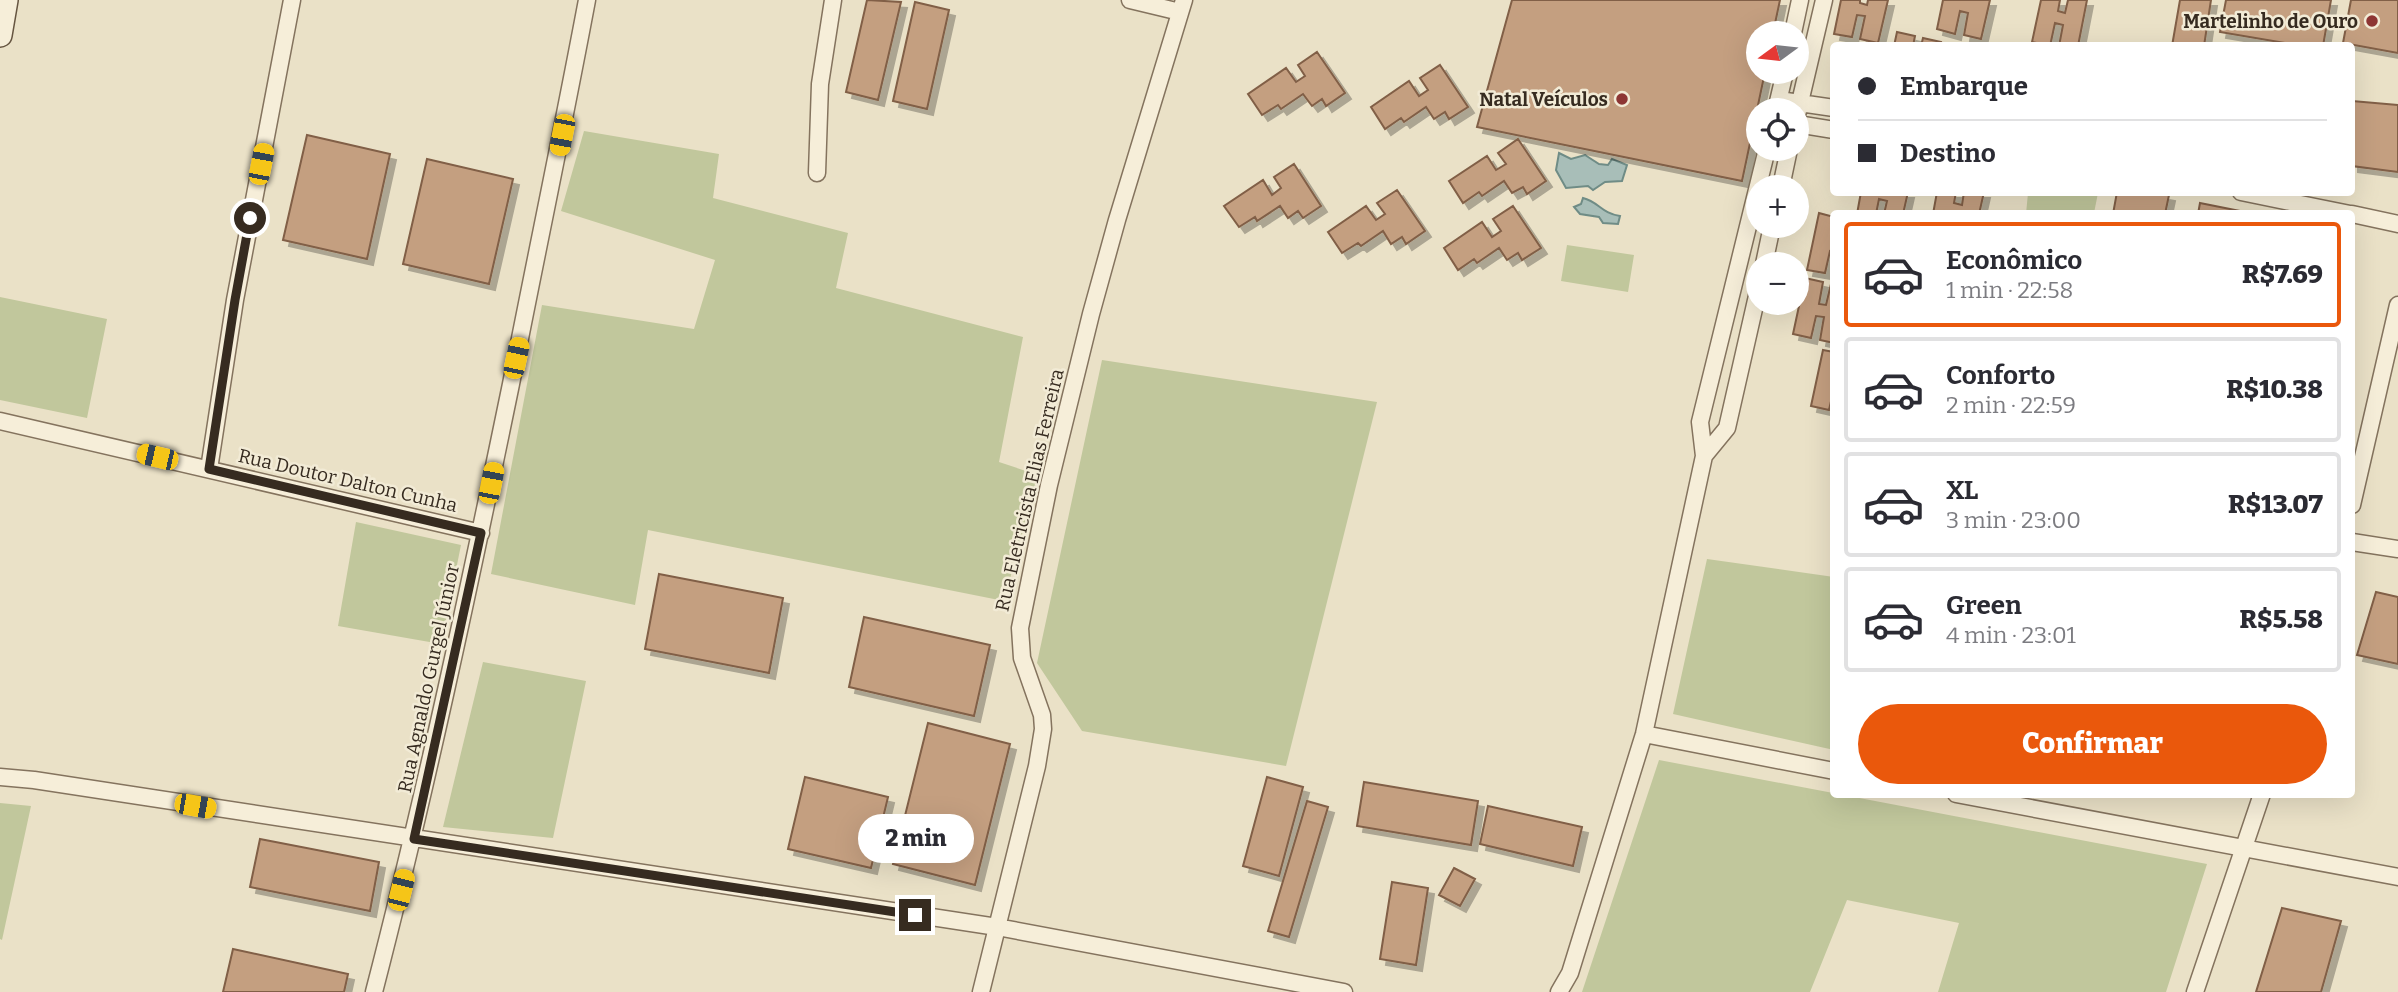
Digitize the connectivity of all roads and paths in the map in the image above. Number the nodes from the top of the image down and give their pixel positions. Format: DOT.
graph roads {
  1 [pos="6,0"];
  2 [pos="292,0"];
  3 [pos="587,0"];
  4 [pos="833,0"];
  5 [pos="1130,0"];
  6 [pos="1800,0"];
  7 [pos="1824,0"];
  8 [pos="1182,6"];
  9 [pos="1796,21"];
  10 [pos="0,35"];
  11 [pos="1801,98"];
  12 [pos="1809,108"];
  13 [pos="1830,108"];
  14 [pos="1809,126"];
  15 [pos="1830,129"];
  16 [pos="1764,161"];
  17 [pos="817,173"];
  18 [pos="2272,196"];
  19 [pos="2334,210"];
  20 [pos="2355,215"];
  21 [pos="2398,224"];
  22 [pos="2398,305"];
  23 [pos="1753,315"];
  24 [pos="0,421"];
  25 [pos="1704,456"];
  26 [pos="209,469"];
  27 [pos="2355,492"];
  28 [pos="481,533"];
  29 [pos="2355,542"];
  30 [pos="2398,549"];
  31 [pos="1644,734"];
  32 [pos="1830,770"];
  33 [pos="0,778"];
  34 [pos="1977,798"];
  35 [pos="2261,798"];
  36 [pos="414,839"];
  37 [pos="2244,850"];
  38 [pos="2398,877"];
  39 [pos="997,927"];
  40 [pos="374,992"];
  41 [pos="981,992"];
  42 [pos="1344,992"];
  43 [pos="1559,992"];
  44 [pos="2195,992"];
  1 -- 10 [label="main road"];
  2 -- 26 [label="street"];
  3 -- 28 [label="street, Rua Agnaldo Gurgel Júnior"];
  4 -- 17 [label="street"];
  5 -- 8 [label="street"];
  6 -- 9 [label="street"];
  7 -- 11 [label="street"];
  8 -- 39 [label="street, Rua Eletricista Elias Ferreira"];
  12 -- 13 [label="street"];
  14 -- 15 [label="street"];
  16 -- 25 [label="street"];
  18 -- 19 [label="street"];
  20 -- 21 [label="street"];
  22 -- 27 [label="street"];
  23 -- 25 [label="street"];
  24 -- 26 [label="street, Rua Doutor Dalton Cunha"];
  25 -- 31 [label="street"];
  26 -- 28 [label="street, Rua Doutor Dalton Cunha"];
  28 -- 36 [label="street, Rua Agnaldo Gurgel Júnior"];
  29 -- 30 [label="street"];
  31 -- 32 [label="street"];
  31 -- 43 [label="street"];
  33 -- 36 [label="street"];
  34 -- 37 [label="street"];
  35 -- 37 [label="street"];
  36 -- 39 [label="street"];
  36 -- 40 [label="street, Rua Agnaldo Gurgel Júnior"];
  37 -- 38 [label="street"];
  37 -- 44 [label="street"];
  39 -- 41 [label="street, Rua Eletricista Elias Ferreira"];
  39 -- 42 [label="street"];
}
